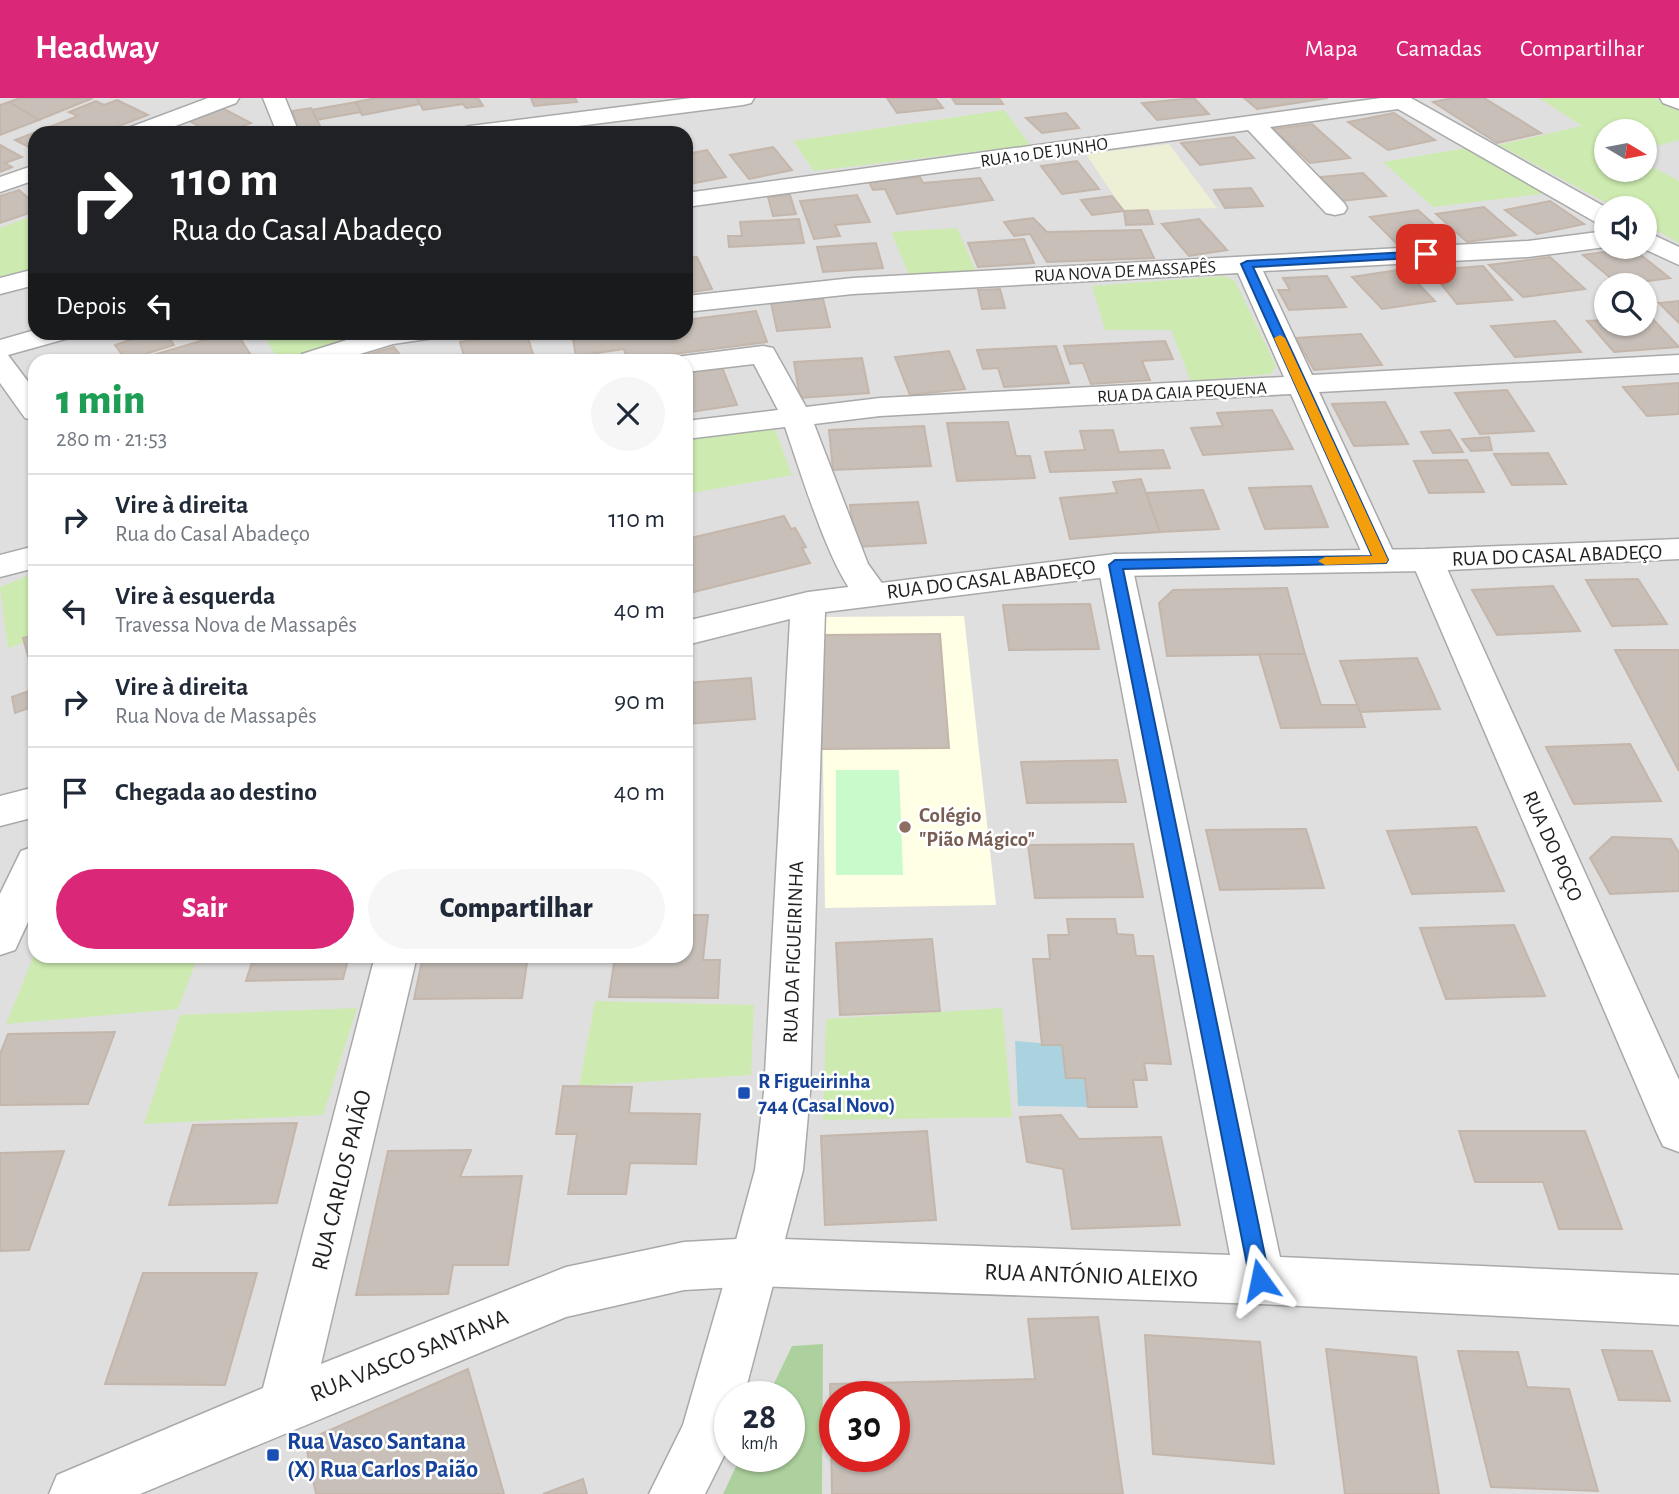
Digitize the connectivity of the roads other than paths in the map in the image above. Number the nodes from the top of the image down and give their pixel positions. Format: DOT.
graph roads {
  1 [pos="228,98"];
  2 [pos="274,98"];
  3 [pos="743,98"];
  4 [pos="1671,98"];
  5 [pos="1398,100"];
  6 [pos="1679,102"];
  7 [pos="1255,124"];
  8 [pos="154,126"];
  9 [pos="285,126"];
  10 [pos="525,126"];
  11 [pos="28,175"];
  12 [pos="0,185"];
  13 [pos="693,199"];
  14 [pos="1335,208"];
  15 [pos="1594,211"];
  16 [pos="1594,241"];
  17 [pos="1657,245"];
  18 [pos="1679,257"];
  19 [pos="1247,264"];
  20 [pos="28,278"];
  21 [pos="0,286"];
  22 [pos="693,303"];
  23 [pos="31,340"];
  24 [pos="371,340"];
  25 [pos="0,349"];
  26 [pos="330,354"];
  27 [pos="0,362"];
  28 [pos="693,362"];
  29 [pos="1679,365"];
  30 [pos="1301,386"];
  31 [pos="20,405"];
  32 [pos="797,418"];
  33 [pos="693,429"];
  34 [pos="1679,550"];
  35 [pos="28,559"];
  36 [pos="1381,560"];
  37 [pos="1427,560"];
  38 [pos="1115,565"];
  39 [pos="0,566"];
  40 [pos="872,593"];
  41 [pos="808,603"];
  42 [pos="693,631"];
  43 [pos="28,804"];
  44 [pos="0,811"];
  45 [pos="28,877"];
  46 [pos="0,938"];
  47 [pos="394,963"];
  48 [pos="1679,1131"];
  49 [pos="755,1262"];
  50 [pos="1260,1280"];
  51 [pos="1679,1300"];
  52 [pos="285,1405"];
  53 [pos="76,1494"];
  54 [pos="676,1494"];
  1 -- 8 [label="street"];
  2 -- 9 [label="street"];
  3 -- 10 [label="street"];
  4 -- 6 [label="street"];
  5 -- 7 [label="street, RUA 10 DE JUNHO"];
  5 -- 15 [label="street"];
  7 -- 13 [label="street, RUA 10 DE JUNHO"];
  7 -- 14 [label="street"];
  11 -- 12 [label="street"];
  16 -- 19 [label="street, RUA NOVA DE MASSAPÊS"];
  17 -- 18 [label="street"];
  19 -- 22 [label="street, RUA NOVA DE MASSAPÊS"];
  19 -- 30 [label="street"];
  20 -- 21 [label="street"];
  23 -- 25 [label="street"];
  24 -- 26 [label="street"];
  27 -- 31 [label="street"];
  28 -- 32 [label="street"];
  29 -- 30 [label="street, RUA DA GAIA PEQUENA"];
  30 -- 32 [label="street, RUA DA GAIA PEQUENA"];
  30 -- 36 [label="street"];
  32 -- 33 [label="street, RUA DA GAIA PEQUENA"];
  32 -- 40 [label="street"];
  34 -- 37 [label="street, RUA DO CASAL ABADEÇO"];
  35 -- 39 [label="street"];
  36 -- 37 [label="street, RUA DO CASAL ABADEÇO"];
  36 -- 38 [label="street, RUA DO CASAL ABADEÇO"];
  37 -- 48 [label="street, RUA DO POÇO"];
  38 -- 40 [label="street, RUA DO CASAL ABADEÇO"];
  38 -- 50 [label="street"];
  40 -- 41 [label="street, RUA DO CASAL ABADEÇO"];
  41 -- 42 [label="street, RUA DO CASAL ABADEÇO"];
  41 -- 49 [label="street, RUA DA FIGUEIRINHA"];
  43 -- 44 [label="street"];
  45 -- 46 [label="street"];
  47 -- 52 [label="street, RUA CARLOS PAIÃO"];
  49 -- 50 [label="street, RUA ANTÓNIO ALEIXO"];
  49 -- 52 [label="street, RUA VASCO SANTANA"];
  49 -- 54 [label="street, RUA DA FIGUEIRINHA"];
  50 -- 51 [label="street, RUA ANTÓNIO ALEIXO"];
  52 -- 53 [label="street, RUA VASCO SANTANA"];
}
